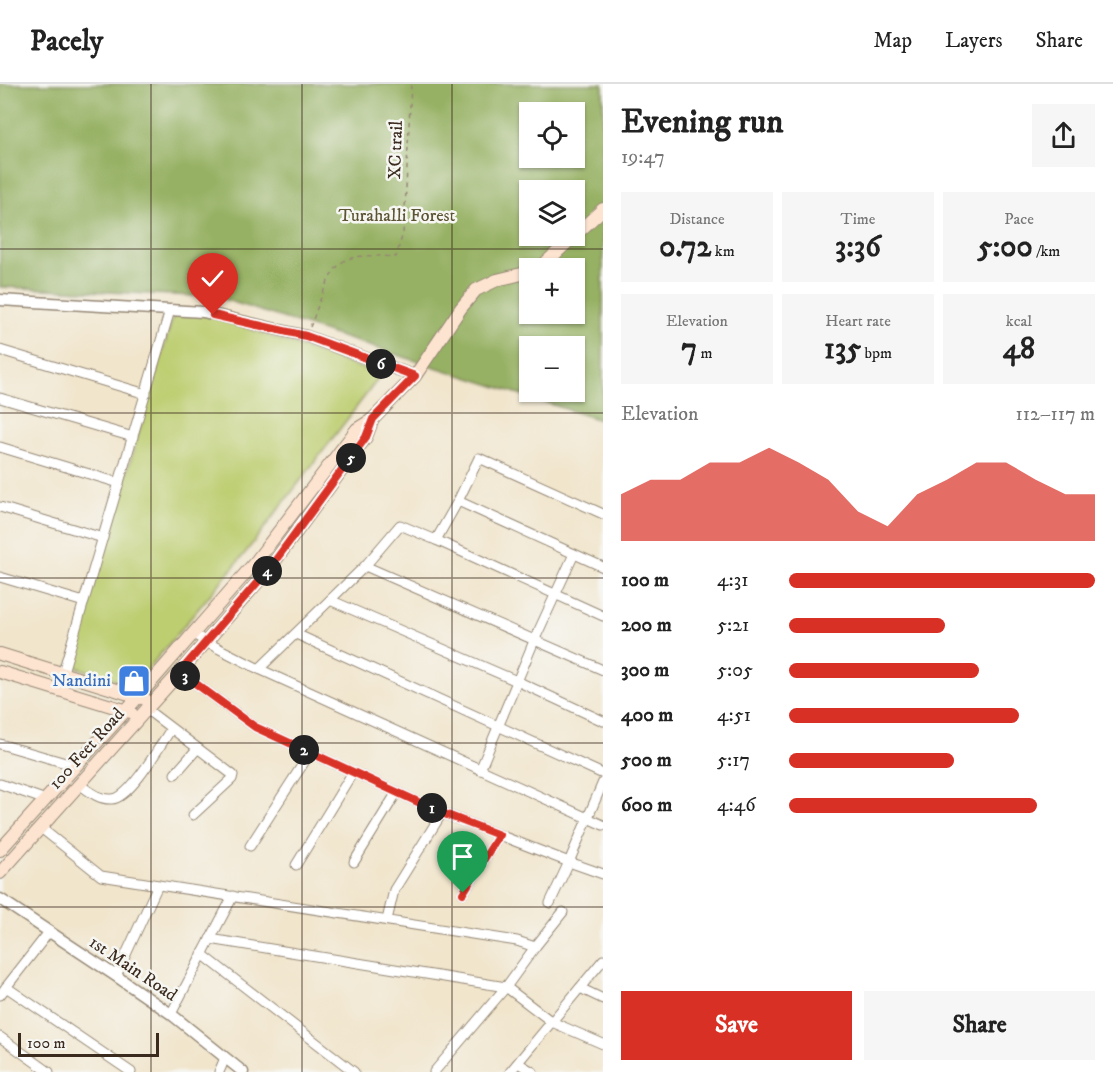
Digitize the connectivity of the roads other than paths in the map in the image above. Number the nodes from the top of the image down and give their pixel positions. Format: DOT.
graph roads {
  1 [pos="603,209"];
  2 [pos="551,258"];
  3 [pos="519,275"];
  4 [pos="0,300"];
  5 [pos="170,310"];
  6 [pos="0,350"];
  7 [pos="415,376"];
  8 [pos="146,394"];
  9 [pos="0,398"];
  10 [pos="373,419"];
  11 [pos="133,437"];
  12 [pos="0,447"];
  13 [pos="119,483"];
  14 [pos="458,501"];
  15 [pos="0,507"];
  16 [pos="603,514"];
  17 [pos="103,538"];
  18 [pos="436,540"];
  19 [pos="574,554"];
  20 [pos="365,566"];
  21 [pos="603,567"];
  22 [pos="0,577"];
  23 [pos="556,595"];
  24 [pos="330,600"];
  25 [pos="84,602"];
  26 [pos="603,616"];
  27 [pos="194,634"];
  28 [pos="296,634"];
  29 [pos="534,641"];
  30 [pos="206,642"];
  31 [pos="0,654"];
  32 [pos="259,669"];
  33 [pos="603,670"];
  34 [pos="0,672"];
  35 [pos="63,672"];
  36 [pos="180,672"];
  37 [pos="519,682"];
  38 [pos="138,697"];
  39 [pos="147,708"];
  40 [pos="126,710"];
  41 [pos="603,722"];
  42 [pos="500,726"];
  43 [pos="171,729"];
  44 [pos="0,744"];
  45 [pos="197,749"];
  46 [pos="310,753"];
  47 [pos="76,766"];
  48 [pos="480,770"];
  49 [pos="353,772"];
  50 [pos="175,774"];
  51 [pos="603,774"];
  52 [pos="603,782"];
  53 [pos="0,784"];
  54 [pos="79,784"];
  55 [pos="397,792"];
  56 [pos="46,800"];
  57 [pos="442,813"];
  58 [pos="193,815"];
  59 [pos="587,819"];
  60 [pos="603,825"];
  61 [pos="40,828"];
  62 [pos="499,835"];
  63 [pos="2,844"];
  64 [pos="250,846"];
  65 [pos="354,862"];
  66 [pos="569,862"];
  67 [pos="296,865"];
  68 [pos="0,873"];
  69 [pos="603,874"];
  70 [pos="158,885"];
  71 [pos="463,893"];
  72 [pos="233,896"];
  73 [pos="0,899"];
  74 [pos="550,903"];
  75 [pos="563,912"];
  76 [pos="387,920"];
  77 [pos="49,932"];
  78 [pos="210,939"];
  79 [pos="535,947"];
  80 [pos="202,954"];
  81 [pos="603,960"];
  82 [pos="116,975"];
  83 [pos="506,987"];
  84 [pos="579,988"];
  85 [pos="3,991"];
  86 [pos="603,999"];
  87 [pos="171,1014"];
  88 [pos="552,1022"];
  89 [pos="0,1037"];
  90 [pos="603,1044"];
  91 [pos="225,1058"];
  92 [pos="518,1063"];
  93 [pos="49,1072"];
  94 [pos="131,1072"];
  95 [pos="219,1072"];
  96 [pos="243,1072"];
  97 [pos="354,1072"];
  98 [pos="434,1072"];
  99 [pos="510,1072"];
  100 [pos="533,1072"];
  1 -- 2 [label="main road"];
  3 -- 7 [label="main road, 100 Feet Road"];
  4 -- 5 [label="street"];
  5 -- 7 [label="street"];
  5 -- 8 [label="street"];
  6 -- 8 [label="street"];
  7 -- 10 [label="main road, 100 Feet Road"];
  8 -- 11 [label="street"];
  9 -- 11 [label="street"];
  10 -- 27 [label="main road, 100 Feet Road"];
  10 -- 30 [label="main road, 100 Feet Road"];
  11 -- 13 [label="street"];
  12 -- 13 [label="street"];
  13 -- 17 [label="street"];
  14 -- 16 [label="street"];
  14 -- 18 [label="street"];
  14 -- 19 [label="street"];
  15 -- 17 [label="street"];
  17 -- 25 [label="street"];
  18 -- 20 [label="street"];
  18 -- 23 [label="street"];
  19 -- 21 [label="street"];
  19 -- 23 [label="street"];
  20 -- 24 [label="street"];
  20 -- 29 [label="street"];
  22 -- 25 [label="street"];
  23 -- 26 [label="street"];
  23 -- 29 [label="street"];
  24 -- 28 [label="street"];
  24 -- 37 [label="street"];
  25 -- 35 [label="street"];
  27 -- 30 [label="street"];
  27 -- 38 [label="main road, 100 Feet Road"];
  28 -- 32 [label="street"];
  28 -- 42 [label="street"];
  29 -- 33 [label="street"];
  29 -- 37 [label="street"];
  30 -- 32 [label="street"];
  30 -- 36 [label="main road, 100 Feet Road"];
  31 -- 35 [label="main road"];
  32 -- 48 [label="street"];
  34 -- 40 [label="main road"];
  35 -- 38 [label="main road"];
  36 -- 39 [label="main road, 100 Feet Road"];
  36 -- 46 [label="street"];
  37 -- 41 [label="street"];
  37 -- 42 [label="street"];
  38 -- 39 [label="main road"];
  38 -- 40 [label="main road, 100 Feet Road"];
  39 -- 40 [label="main road"];
  39 -- 43 [label="street"];
  39 -- 54 [label="main road, 100 Feet Road"];
  40 -- 47 [label="main road, 100 Feet Road"];
  42 -- 48 [label="street"];
  42 -- 51 [label="street"];
  43 -- 45 [label="street"];
  43 -- 54 [label="street"];
  44 -- 47 [label="street"];
  45 -- 50 [label="street"];
  45 -- 58 [label="street"];
  46 -- 49 [label="street"];
  46 -- 64 [label="street"];
  47 -- 56 [label="main road, 100 Feet Road"];
  48 -- 59 [label="street"];
  49 -- 55 [label="street"];
  49 -- 67 [label="street"];
  52 -- 59 [label="street"];
  53 -- 56 [label="street"];
  54 -- 61 [label="main road, 100 Feet Road"];
  55 -- 57 [label="street"];
  55 -- 65 [label="street"];
  56 -- 63 [label="main road, 100 Feet Road"];
  57 -- 62 [label="street"];
  57 -- 76 [label="street"];
  59 -- 60 [label="street"];
  59 -- 66 [label="street"];
  61 -- 68 [label="main road, 100 Feet Road"];
  61 -- 70 [label="street"];
  62 -- 66 [label="street"];
  62 -- 71 [label="street"];
  66 -- 69 [label="street"];
  66 -- 74 [label="street"];
  70 -- 72 [label="street"];
  70 -- 82 [label="street"];
  72 -- 76 [label="street"];
  72 -- 78 [label="street"];
  73 -- 77 [label="street, 1st Main Road"];
  75 -- 79 [label="street"];
  76 -- 79 [label="street"];
  77 -- 82 [label="street, 1st Main Road"];
  77 -- 85 [label="street"];
  78 -- 80 [label="street"];
  78 -- 83 [label="street"];
  79 -- 83 [label="street"];
  80 -- 87 [label="street"];
  80 -- 97 [label="street"];
  81 -- 84 [label="street"];
  82 -- 87 [label="street, 1st Main Road"];
  83 -- 88 [label="street"];
  83 -- 98 [label="street"];
  84 -- 86 [label="street"];
  84 -- 88 [label="street"];
  85 -- 94 [label="street"];
  87 -- 91 [label="street, 1st Main Road"];
  88 -- 90 [label="street"];
  88 -- 92 [label="street"];
  89 -- 93 [label="street"];
  91 -- 95 [label="street"];
  91 -- 96 [label="street, 1st Main Road"];
  92 -- 99 [label="street"];
  92 -- 100 [label="street"];
}
